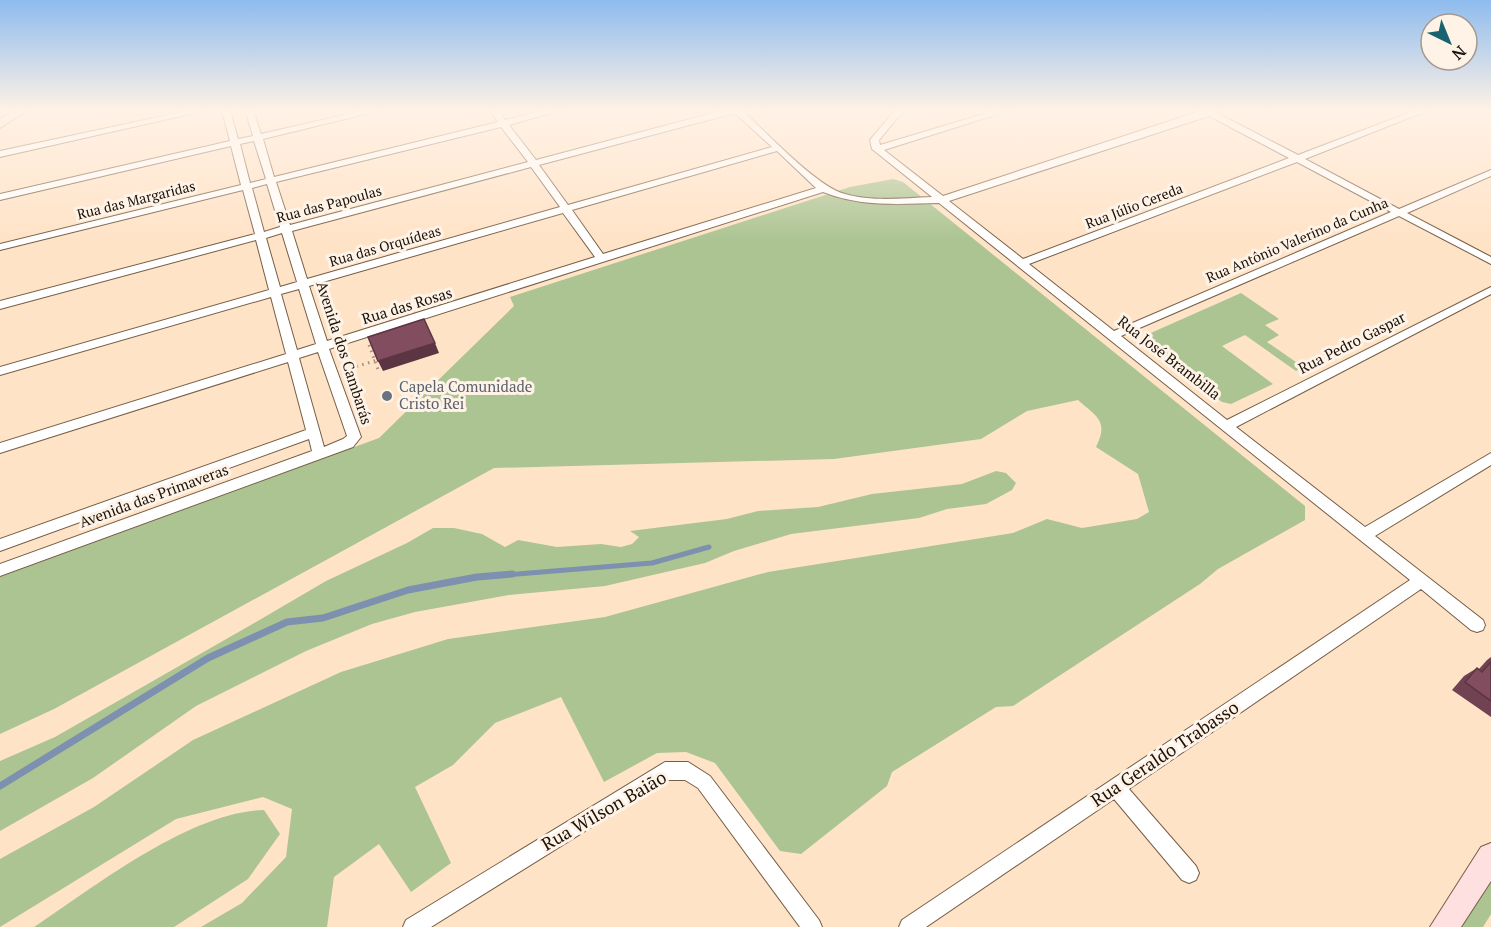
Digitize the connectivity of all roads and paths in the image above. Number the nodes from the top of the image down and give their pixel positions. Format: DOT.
graph roads {
  1 [pos="191,153"];
  2 [pos="238,153"];
  3 [pos="263,153"];
  4 [pos="384,153"];
  5 [pos="526,153"];
  6 [pos="574,153"];
  7 [pos="760,153"];
  8 [pos="784,153"];
  9 [pos="882,153"];
  10 [pos="1083,153"];
  11 [pos="1288,153"];
  12 [pos="1314,153"];
  13 [pos="1299,159"];
  14 [pos="534,164"];
  15 [pos="1491,172"];
  16 [pos="271,181"];
  17 [pos="245,187"];
  18 [pos="823,189"];
  19 [pos="0,197"];
  20 [pos="942,200"];
  21 [pos="565,210"];
  22 [pos="1400,212"];
  23 [pos="287,229"];
  24 [pos="261,236"];
  25 [pos="0,247"];
  26 [pos="602,260"];
  27 [pos="1491,261"];
  28 [pos="1022,263"];
  29 [pos="304,284"];
  30 [pos="1491,290"];
  31 [pos="276,292"];
  32 [pos="0,305"];
  33 [pos="366,334"];
  34 [pos="1114,335"];
  35 [pos="324,347"];
  36 [pos="294,356"];
  37 [pos="383,358"];
  38 [pos="375,361"];
  39 [pos="0,371"];
  40 [pos="379,372"];
  41 [pos="331,374"];
  42 [pos="1228,425"];
  43 [pos="314,432"];
  44 [pos="0,448"];
  45 [pos="319,453"];
  46 [pos="1491,458"];
  47 [pos="1364,535"];
  48 [pos="7,543"];
  49 [pos="6,568"];
  50 [pos="1421,581"];
  51 [pos="1478,625"];
  52 [pos="1116,787"];
  53 [pos="1491,857"];
  54 [pos="1189,873"];
  55 [pos="413,927"];
  56 [pos="812,927"];
  57 [pos="909,927"];
  58 [pos="1444,927"];
  1 -- 19 [label="street"];
  2 -- 17 [label="street"];
  3 -- 16 [label="street, Avenida dos Cambarás"];
  4 -- 16 [label="street, Rua das Margaridas"];
  5 -- 14 [label="street"];
  6 -- 14 [label="street, Rua das Papoulas"];
  7 -- 21 [label="street, Rua das Orquídeas"];
  8 -- 18 [label="street"];
  9 -- 20 [label="street, Rua José Brambilla"];
  10 -- 20 [label="street"];
  11 -- 13 [label="street"];
  12 -- 13 [label="street, Rua Júlio Cereda"];
  13 -- 22 [label="street"];
  13 -- 28 [label="street, Rua Júlio Cereda"];
  14 -- 21 [label="street"];
  14 -- 23 [label="street, Rua das Papoulas"];
  15 -- 22 [label="street, Rua Antônio Valerino da Cunha"];
  16 -- 17 [label="street, Rua das Margaridas"];
  16 -- 23 [label="street, Avenida dos Cambarás"];
  17 -- 24 [label="street"];
  17 -- 25 [label="street, Rua das Margaridas"];
  18 -- 20 [label="street"];
  18 -- 26 [label="street, Rua das Rosas"];
  20 -- 28 [label="street, Rua José Brambilla"];
  21 -- 26 [label="street"];
  21 -- 29 [label="street, Rua das Orquídeas"];
  22 -- 27 [label="street"];
  22 -- 34 [label="street, Rua Antônio Valerino da Cunha"];
  23 -- 24 [label="street, Rua das Papoulas"];
  23 -- 29 [label="street, Avenida dos Cambarás"];
  24 -- 31 [label="street"];
  24 -- 32 [label="street, Rua das Papoulas"];
  26 -- 33 [label="street, Rua das Rosas"];
  28 -- 34 [label="street, Rua José Brambilla"];
  29 -- 31 [label="street, Rua das Orquídeas"];
  29 -- 35 [label="street, Avenida dos Cambarás"];
  30 -- 42 [label="street, Rua Pedro Gaspar"];
  31 -- 36 [label="street"];
  31 -- 39 [label="street, Rua das Orquídeas"];
  33 -- 35 [label="street, Rua das Rosas"];
  33 -- 38 [label="path"];
  34 -- 42 [label="street, Rua José Brambilla"];
  35 -- 36 [label="street, Rua das Rosas"];
  35 -- 41 [label="street, Avenida dos Cambarás"];
  36 -- 43 [label="street"];
  36 -- 44 [label="street, Rua das Rosas"];
  37 -- 38 [label="path"];
  38 -- 40 [label="path"];
  38 -- 41 [label="path"];
  41 -- 45 [label="street, Avenida dos Cambarás"];
  42 -- 47 [label="street, Rua José Brambilla"];
  43 -- 45 [label="street"];
  43 -- 48 [label="street, Avenida das Primaveras"];
  45 -- 49 [label="street, Avenida das Primaveras"];
  46 -- 47 [label="street"];
  47 -- 50 [label="street, Rua José Brambilla"];
  48 -- 49 [label="street"];
  50 -- 51 [label="street, Rua José Brambilla"];
  50 -- 52 [label="street, Rua Geraldo Trabasso"];
  52 -- 54 [label="street"];
  52 -- 57 [label="street, Rua Geraldo Trabasso"];
  53 -- 58 [label="street"];
  55 -- 56 [label="street, Rua Wilson Baião"];
}
